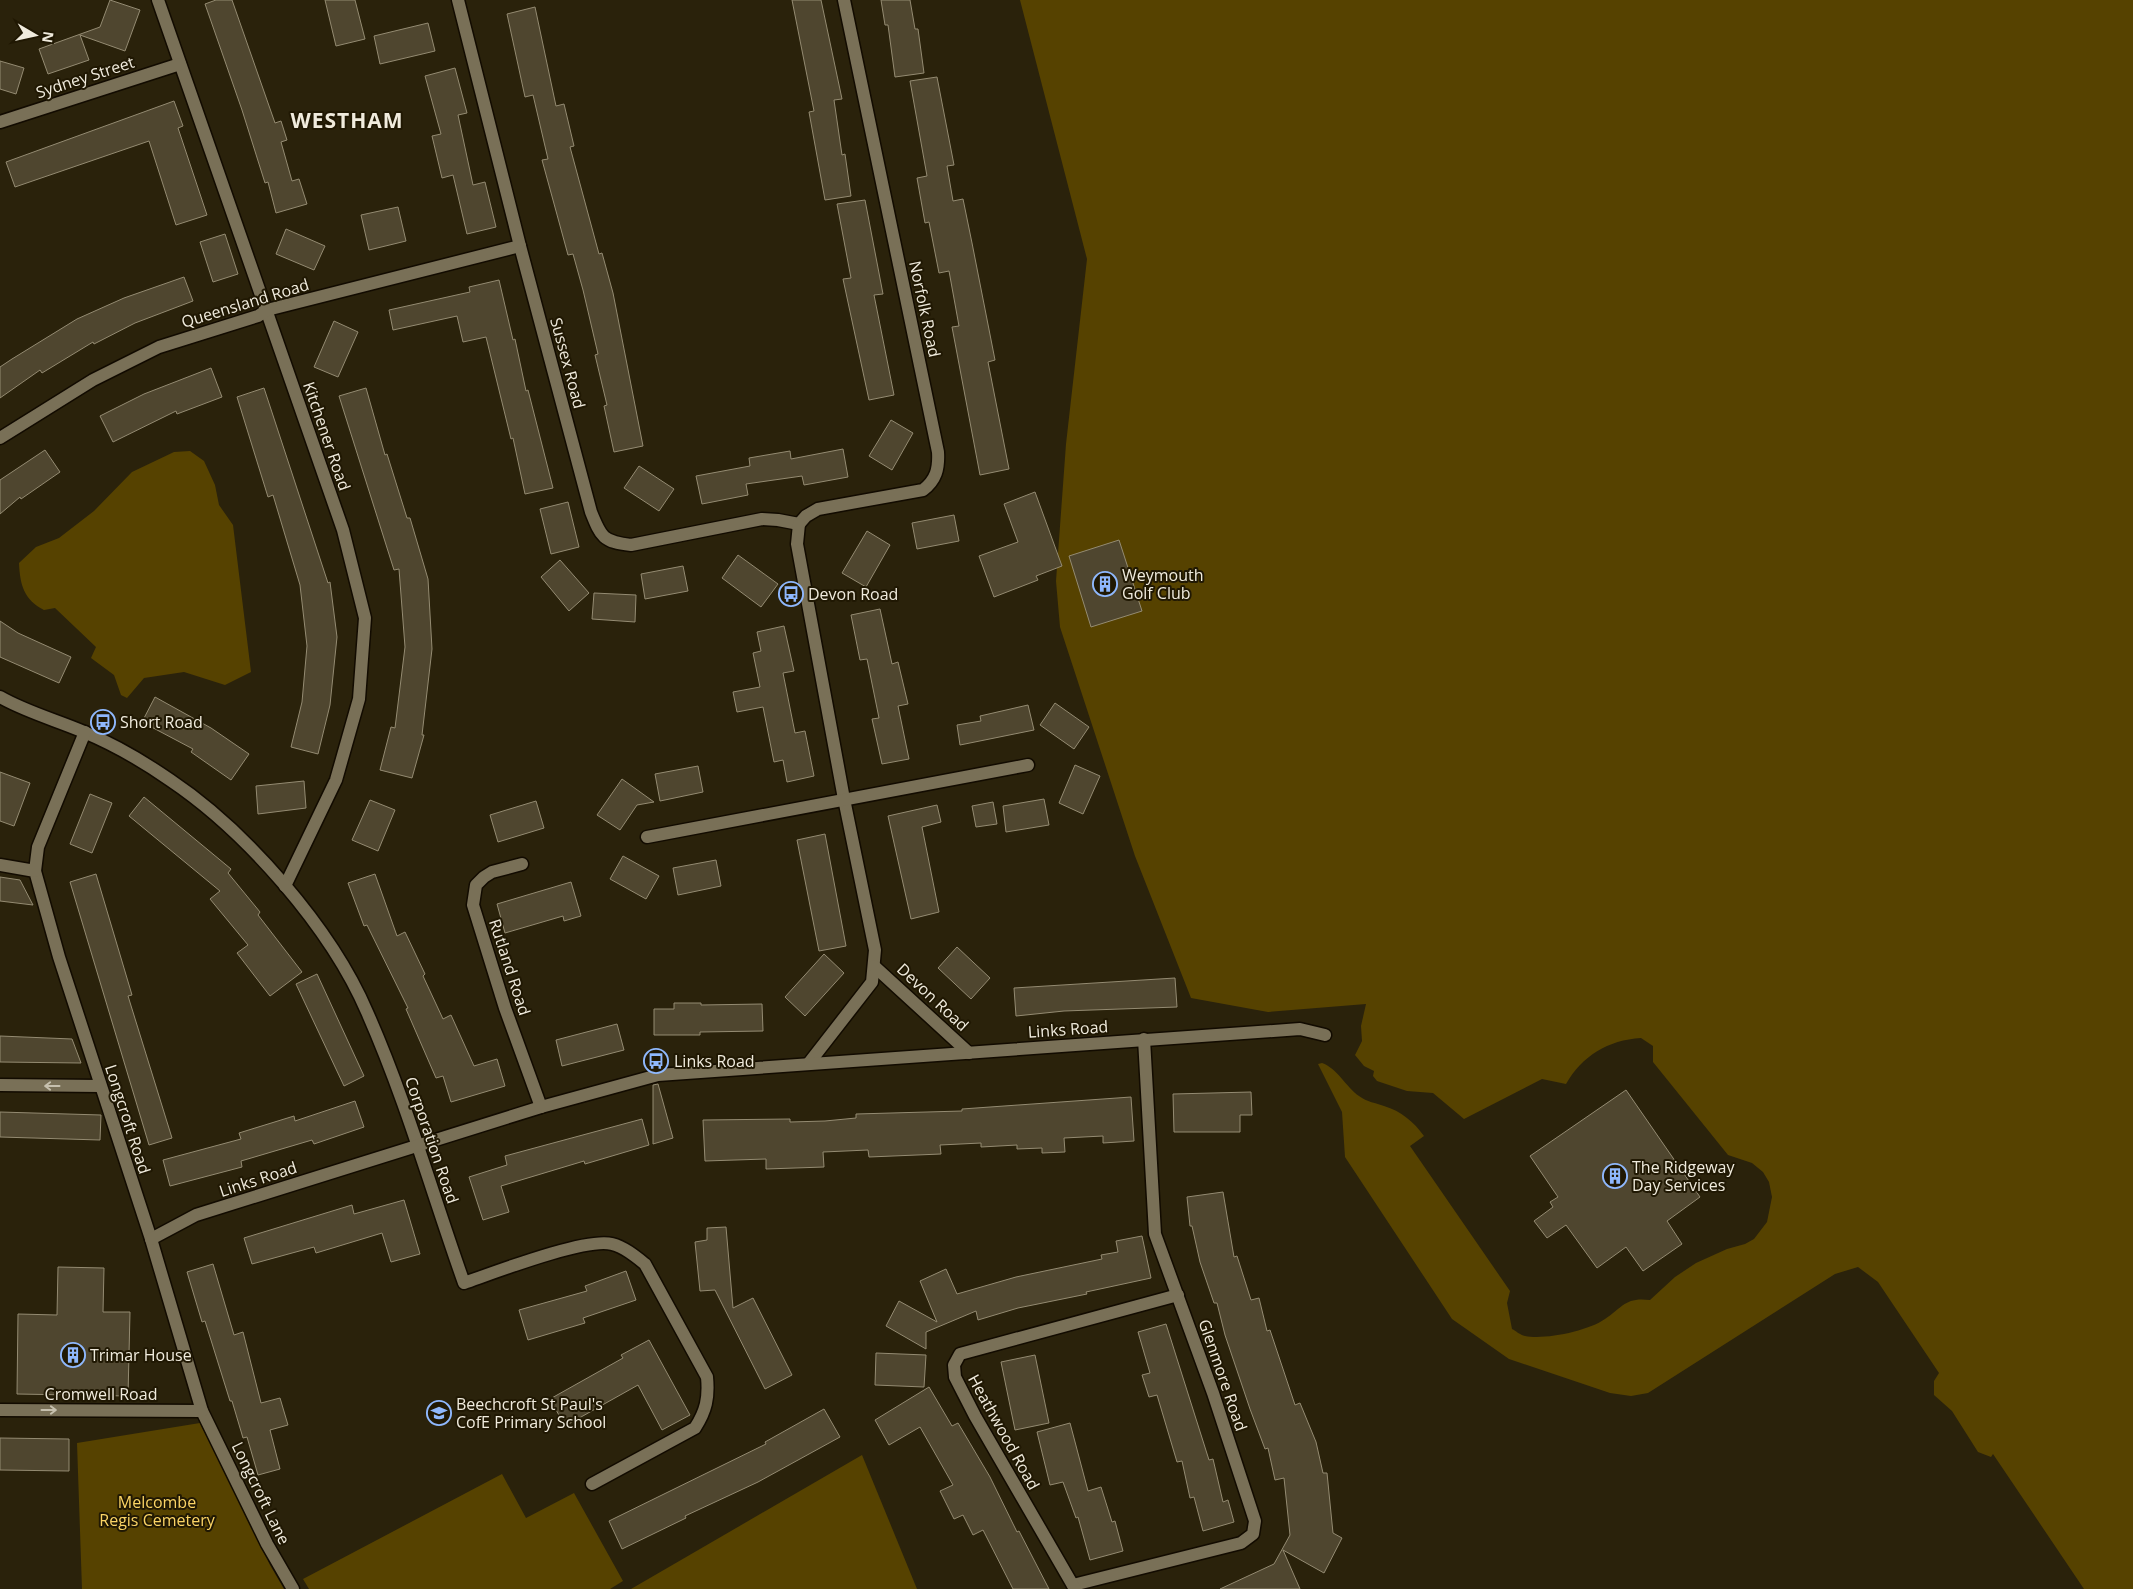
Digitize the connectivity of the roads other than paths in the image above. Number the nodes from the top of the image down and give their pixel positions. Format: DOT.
graph roads {
  1 [pos="158,0"];
  2 [pos="458,0"];
  3 [pos="844,0"];
  4 [pos="180,64"];
  5 [pos="0,122"];
  6 [pos="520,246"];
  7 [pos="267,310"];
  8 [pos="0,438"];
  9 [pos="799,524"];
  10 [pos="0,697"];
  11 [pos="85,732"];
  12 [pos="1028,765"];
  13 [pos="844,799"];
  14 [pos="648,837"];
  15 [pos="522,864"];
  16 [pos="0,866"];
  17 [pos="35,871"];
  18 [pos="286,886"];
  19 [pos="874,966"];
  20 [pos="1325,1035"];
  21 [pos="1144,1039"];
  22 [pos="968,1052"];
  23 [pos="809,1063"];
  24 [pos="0,1085"];
  25 [pos="100,1086"];
  26 [pos="541,1107"];
  27 [pos="416,1146"];
  28 [pos="151,1239"];
  29 [pos="1178,1296"];
  30 [pos="0,1410"];
  31 [pos="202,1411"];
  32 [pos="592,1484"];
  33 [pos="1074,1587"];
  34 [pos="292,1589"];
  1 -- 4 [label="street, Kitchener Road"];
  2 -- 6 [label="street, Sussex Road"];
  3 -- 9 [label="street, Norfolk Road"];
  4 -- 5 [label="street, Sydney Street"];
  4 -- 7 [label="street, Kitchener Road"];
  6 -- 7 [label="street, Queensland Road"];
  6 -- 9 [label="street, Sussex Road"];
  7 -- 8 [label="street, Queensland Road"];
  7 -- 18 [label="street, Kitchener Road"];
  9 -- 13 [label="street, Devon Road"];
  10 -- 11 [label="street, Corporation Road"];
  11 -- 17 [label="street"];
  11 -- 18 [label="street, Corporation Road"];
  12 -- 13 [label="street"];
  13 -- 14 [label="street"];
  13 -- 19 [label="street, Devon Road"];
  15 -- 26 [label="street, Rutland Road"];
  16 -- 17 [label="street"];
  17 -- 25 [label="street, Longcroft Road"];
  18 -- 27 [label="street, Corporation Road"];
  19 -- 22 [label="street, Devon Road"];
  19 -- 23 [label="street, Devon Road"];
  20 -- 21 [label="street, Links Road"];
  21 -- 22 [label="street, Links Road"];
  21 -- 29 [label="street, Glenmore Road"];
  22 -- 23 [label="street, Links Road"];
  23 -- 26 [label="street, Links Road"];
  25 -- 24 [label="street, one-way"];
  25 -- 28 [label="street, Longcroft Road"];
  26 -- 27 [label="street, Links Road"];
  27 -- 28 [label="street, Links Road"];
  27 -- 32 [label="street, Corporation Road"];
  28 -- 31 [label="street, Longcroft Road"];
  29 -- 33 [label="street, Glenmore Road"];
  29 -- 33 [label="street, Heathwood Road"];
  30 -- 31 [label="street, Cromwell Road, one-way"];
  31 -- 34 [label="street, Longcroft Lane"];
}
